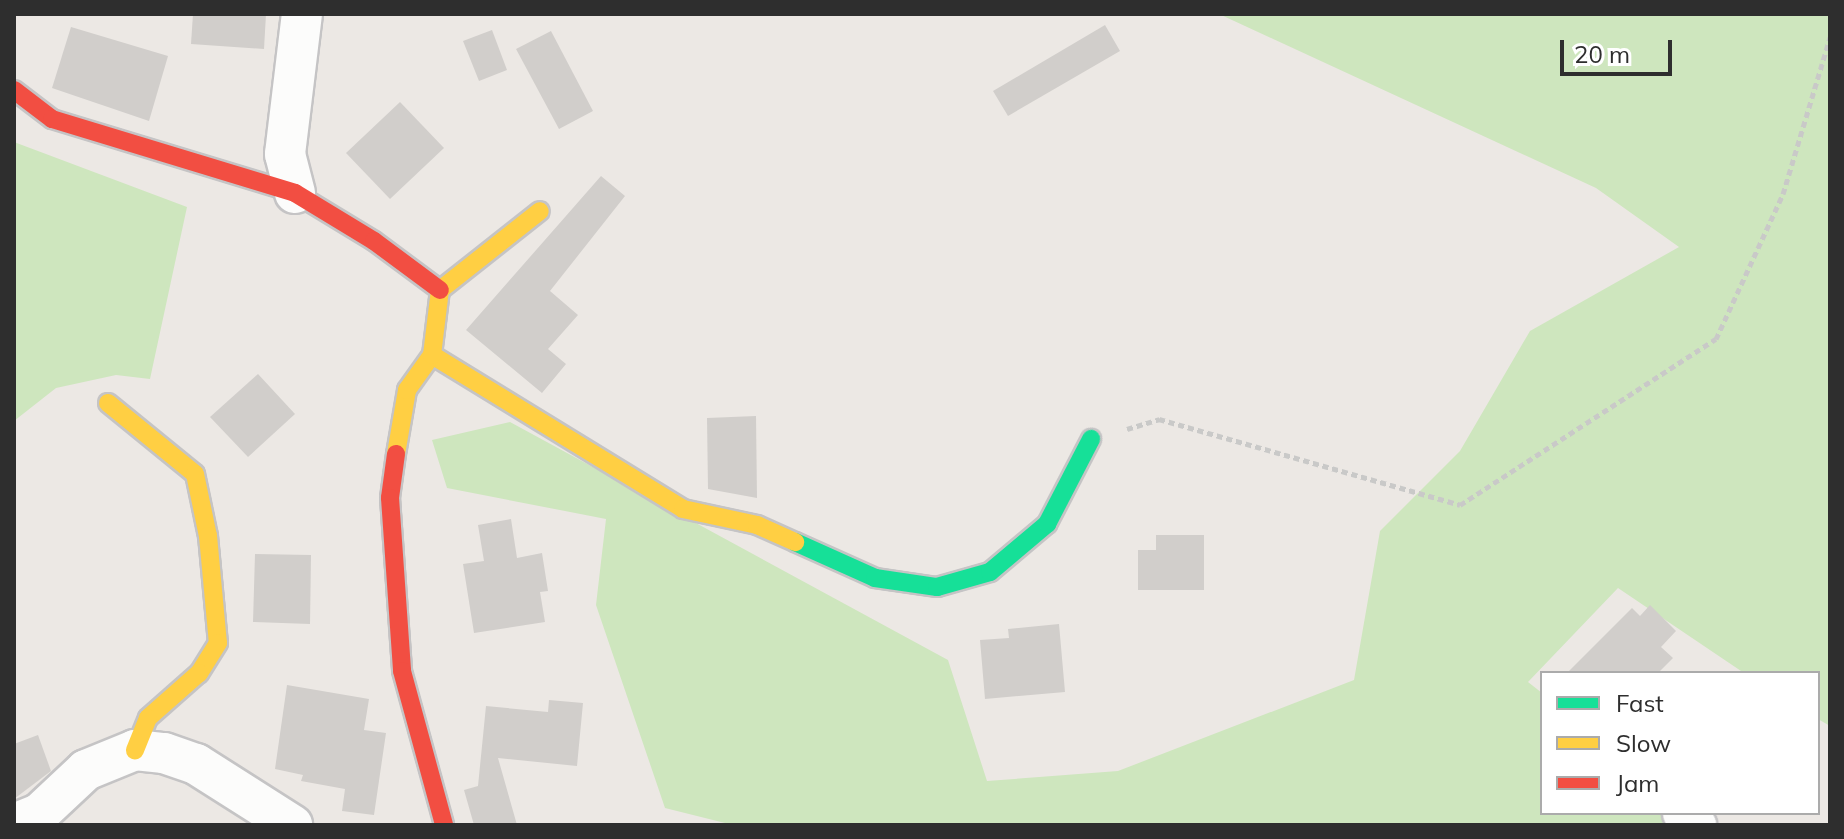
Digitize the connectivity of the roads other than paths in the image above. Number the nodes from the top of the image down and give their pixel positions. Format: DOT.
graph roads {
  1 [pos="302,14"];
  2 [pos="14,90"];
  3 [pos="295,193"];
  4 [pos="540,211"];
  5 [pos="440,290"];
  6 [pos="432,355"];
  7 [pos="108,403"];
  8 [pos="1091,439"];
  9 [pos="135,750"];
  10 [pos="14,824"];
  11 [pos="292,825"];
  12 [pos="444,825"];
  1 -- 3 [label="street"];
  2 -- 3 [label="street"];
  3 -- 5 [label="street"];
  4 -- 5 [label="street"];
  5 -- 6 [label="street"];
  6 -- 8 [label="street"];
  6 -- 12 [label="street"];
  7 -- 9 [label="street"];
  9 -- 10 [label="street"];
  9 -- 11 [label="street"];
}
